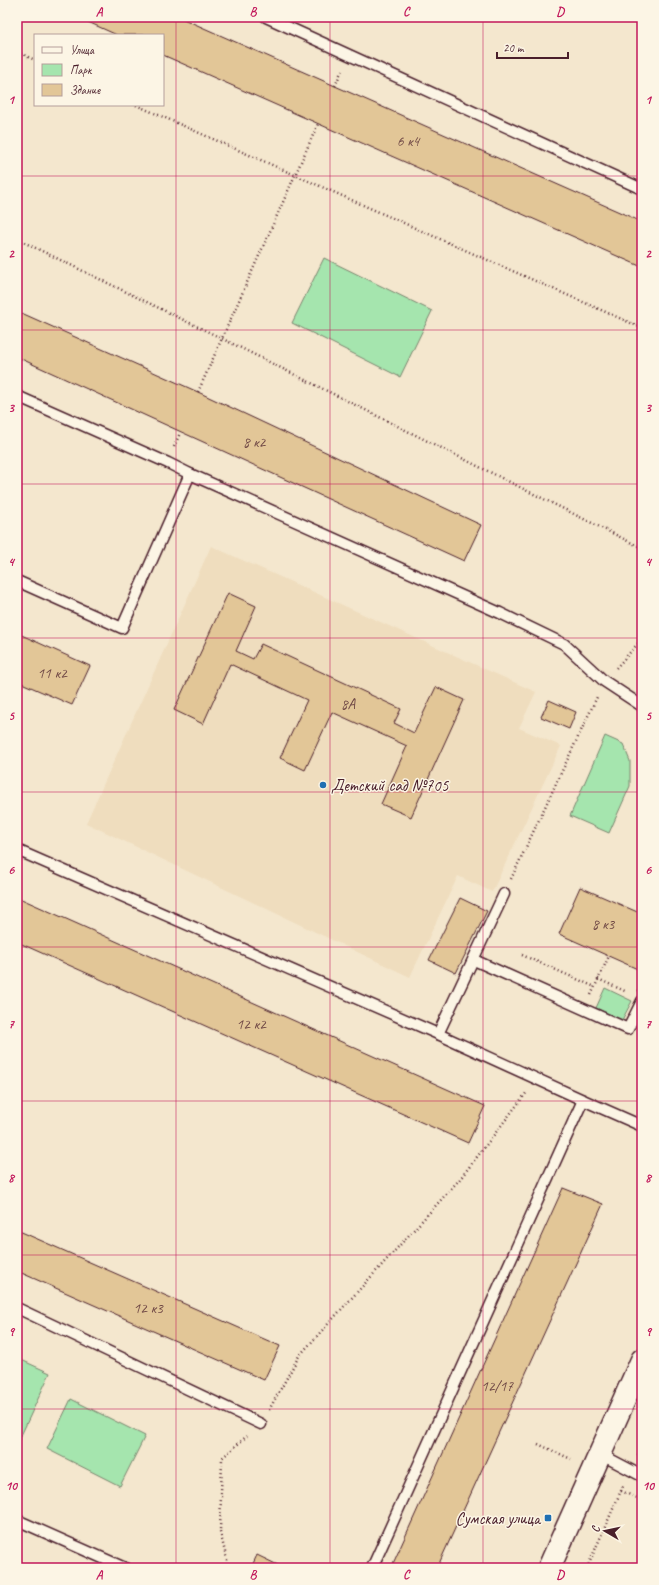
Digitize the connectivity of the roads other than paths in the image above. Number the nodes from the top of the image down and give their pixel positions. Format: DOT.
graph roads {
  1 [pos="266,17"];
  2 [pos="642,189"];
  3 [pos="17,396"];
  4 [pos="190,474"];
  5 [pos="17,581"];
  6 [pos="642,706"];
  7 [pos="19,852"];
  8 [pos="504,894"];
  9 [pos="474,960"];
  10 [pos="642,1001"];
  11 [pos="438,1034"];
  12 [pos="583,1100"];
  13 [pos="642,1126"];
  14 [pos="17,1308"];
  15 [pos="642,1360"];
  16 [pos="261,1424"];
  17 [pos="600,1454"];
  18 [pos="642,1476"];
  19 [pos="17,1520"];
  20 [pos="125,1568"];
  21 [pos="372,1568"];
  22 [pos="549,1568"];
  1 -- 2 [label="lane"];
  3 -- 4 [label="lane"];
  4 -- 5 [label="lane"];
  4 -- 6 [label="lane"];
  7 -- 11 [label="lane"];
  8 -- 9 [label="lane"];
  9 -- 10 [label="lane"];
  9 -- 11 [label="lane"];
  11 -- 12 [label="lane"];
  12 -- 13 [label="lane"];
  12 -- 21 [label="lane"];
  14 -- 16 [label="lane"];
  15 -- 17 [label="street"];
  17 -- 18 [label="lane"];
  17 -- 22 [label="street"];
  19 -- 20 [label="lane"];
}
